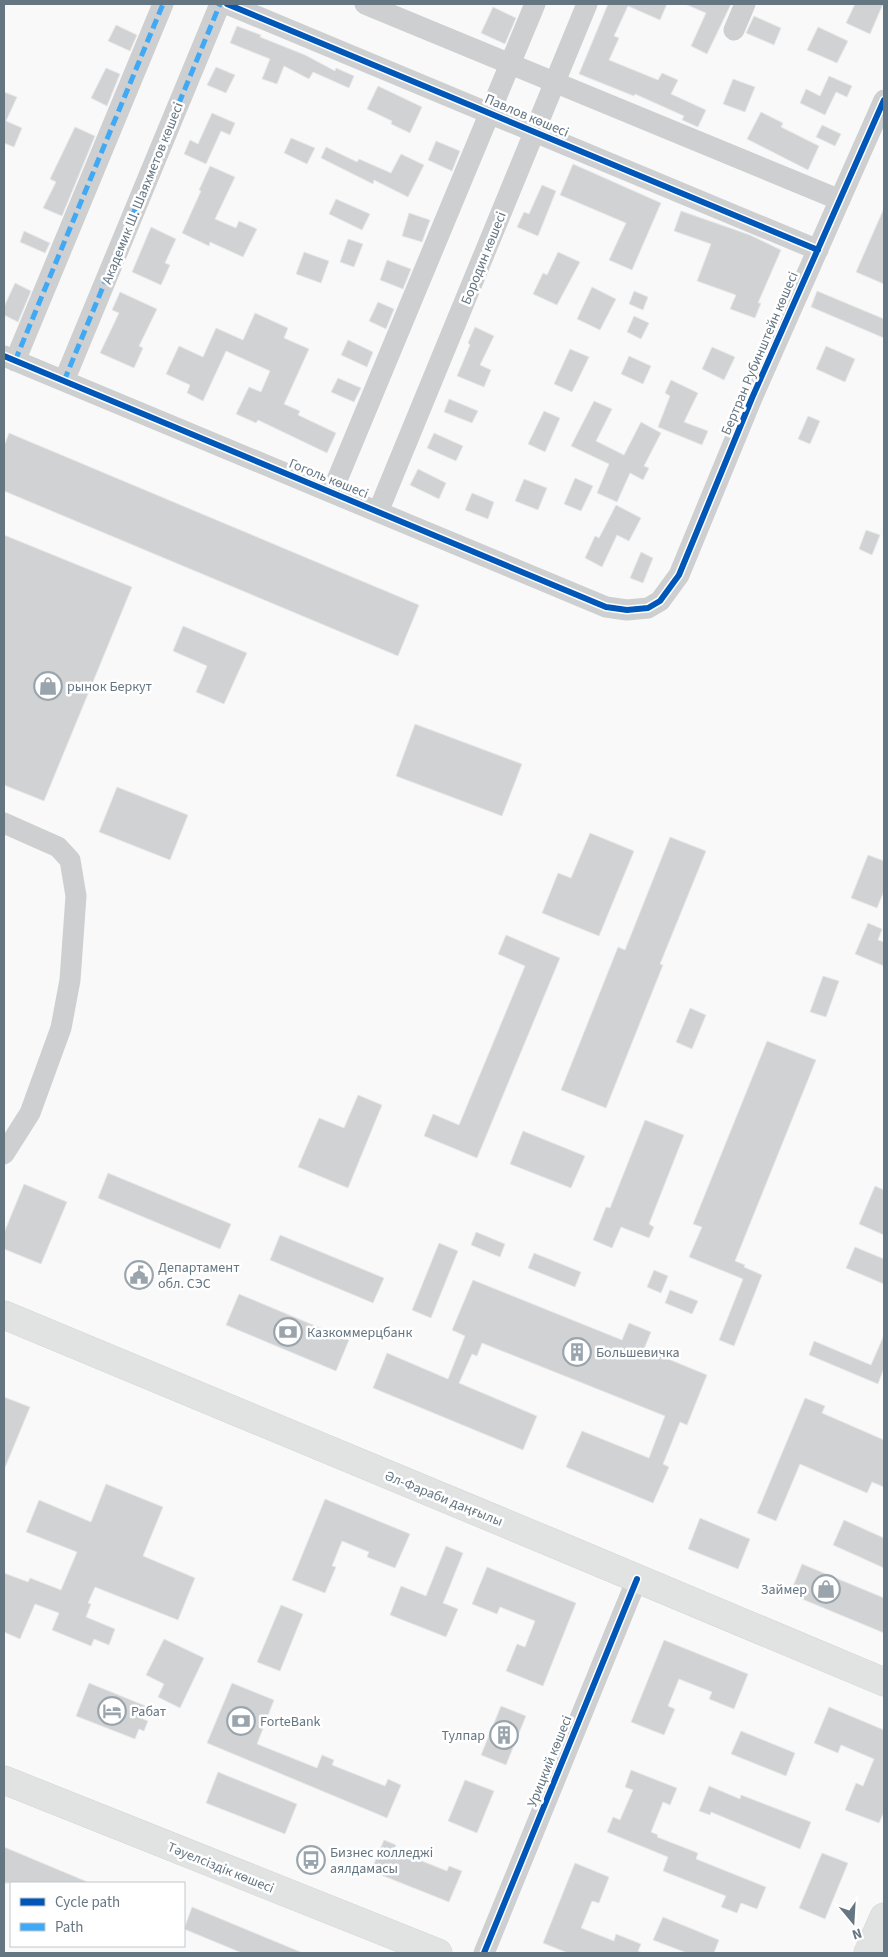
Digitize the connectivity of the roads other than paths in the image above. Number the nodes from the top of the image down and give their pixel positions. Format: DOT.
graph roads {
  1 [pos="163,4"];
  2 [pos="220,4"];
  3 [pos="226,4"];
  4 [pos="365,4"];
  5 [pos="535,4"];
  6 [pos="587,4"];
  7 [pos="745,4"];
  8 [pos="734,30"];
  9 [pos="510,64"];
  10 [pos="555,82"];
  11 [pos="884,100"];
  12 [pos="490,113"];
  13 [pos="534,132"];
  14 [pos="840,200"];
  15 [pos="818,250"];
  16 [pos="9,359"];
  17 [pos="64,382"];
  18 [pos="332,492"];
  19 [pos="378,512"];
  20 [pos="648,608"];
  21 [pos="4,823"];
  22 [pos="4,1154"];
  23 [pos="4,1315"];
  24 [pos="637,1579"];
  25 [pos="884,1682"];
  26 [pos="4,1780"];
  27 [pos="884,1917"];
  28 [pos="438,1953"];
  29 [pos="484,1953"];
  30 [pos="868,1953"];
  1 -- 16 [label="street"];
  2 -- 17 [label="street, Академик Ш. Шаяхметов көшесі"];
  3 -- 12 [label="street, Павлов көшесі"];
  4 -- 9 [label="street"];
  5 -- 9 [label="street"];
  6 -- 10 [label="street, Бородин көшесі"];
  7 -- 8 [label="street"];
  9 -- 10 [label="street"];
  9 -- 12 [label="street"];
  10 -- 13 [label="street, Бородин көшесі"];
  10 -- 14 [label="street"];
  11 -- 14 [label="street, Бертран Рубинштейн көшесі"];
  12 -- 13 [label="street, Павлов көшесі"];
  12 -- 18 [label="street"];
  13 -- 15 [label="street, Павлов көшесі"];
  13 -- 19 [label="street, Бородин көшесі"];
  14 -- 15 [label="street, Бертран Рубинштейн көшесі"];
  15 -- 20 [label="street, Бертран Рубинштейн көшесі"];
  16 -- 17 [label="street, Гоголь көшесі"];
  17 -- 18 [label="street, Гоголь көшесі"];
  18 -- 19 [label="street, Гоголь көшесі"];
  19 -- 20 [label="street, Гоголь көшесі"];
  21 -- 22 [label="street"];
  23 -- 24 [label="main road, Әл-Фараби даңғылы"];
  24 -- 25 [label="main road, Әл-Фараби даңғылы"];
  24 -- 29 [label="street, Урицкий көшесі"];
  26 -- 28 [label="main road, Тәуелсіздік көшесі"];
  27 -- 30 [label="main road"];
}
